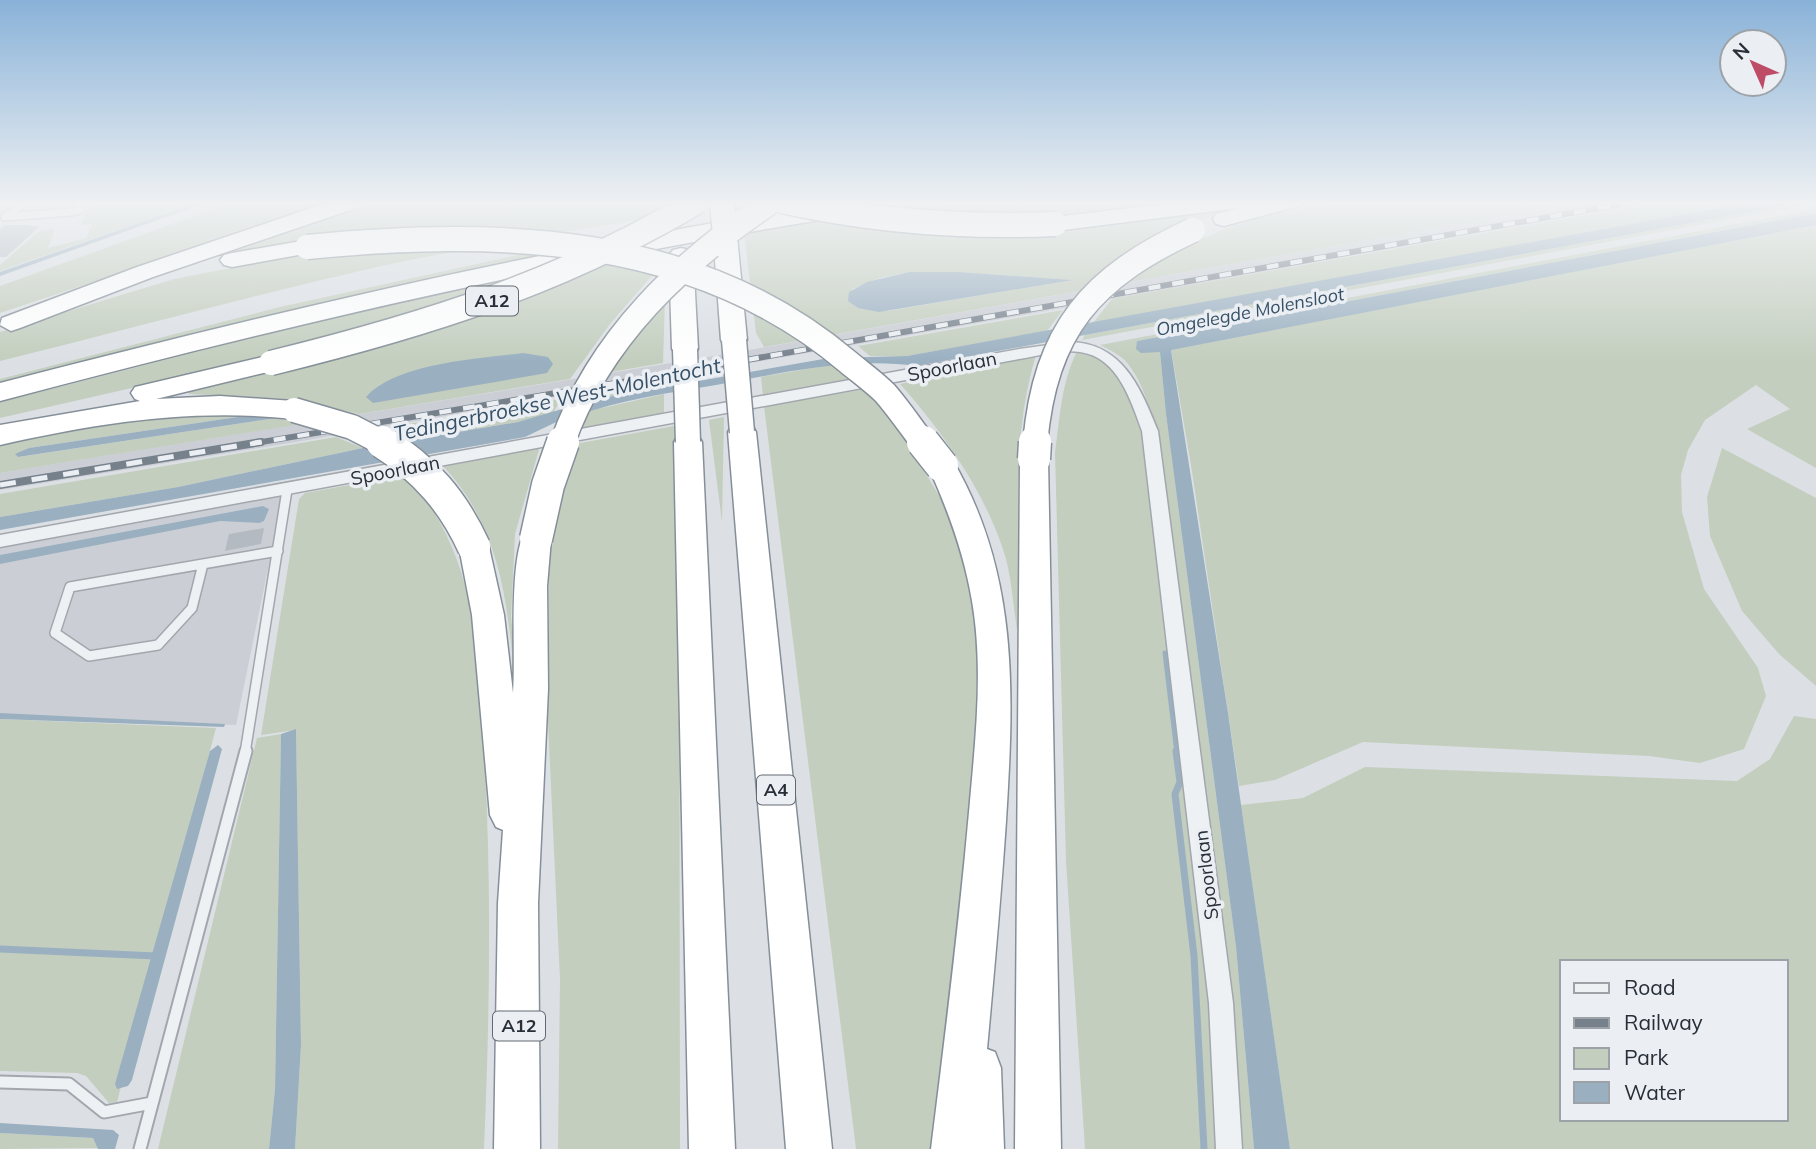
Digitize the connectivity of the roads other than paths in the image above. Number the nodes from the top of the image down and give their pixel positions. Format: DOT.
graph roads {
  1 [pos="196,255"];
  2 [pos="267,255"];
  3 [pos="495,255"];
  4 [pos="579,255"];
  5 [pos="603,255"];
  6 [pos="627,255"];
  7 [pos="681,255"];
  8 [pos="698,255"];
  9 [pos="727,255"];
  10 [pos="1146,255"];
  11 [pos="6,325"];
  12 [pos="0,373"];
  13 [pos="0,392"];
  14 [pos="0,429"];
  15 [pos="0,435"];
  16 [pos="287,490"];
  17 [pos="0,541"];
  18 [pos="278,551"];
  19 [pos="203,564"];
  20 [pos="1016,704"];
  21 [pos="518,903"];
  22 [pos="977,948"];
  23 [pos="0,1082"];
  24 [pos="152,1104"];
  25 [pos="140,1149"];
  26 [pos="517,1149"];
  27 [pos="712,1149"];
  28 [pos="809,1149"];
  29 [pos="954,1149"];
  30 [pos="981,1149"];
  31 [pos="1038,1149"];
  32 [pos="1229,1149"];
  1 -- 11 [label="highway"];
  2 -- 11 [label="highway, bridge"];
  3 -- 12 [label="highway, A12"];
  4 -- 13 [label="highway, A12"];
  5 -- 14 [label="highway, A12, bridge"];
  6 -- 20 [label="highway, bridge"];
  7 -- 27 [label="highway, bridge"];
  8 -- 21 [label="highway, A12, bridge"];
  9 -- 28 [label="highway, A4, bridge"];
  10 -- 20 [label="highway, bridge"];
  15 -- 21 [label="highway, A12, bridge"];
  16 -- 17 [label="street, Spoorlaan"];
  16 -- 18 [label="lane"];
  16 -- 32 [label="street, Spoorlaan"];
  18 -- 19 [label="lane"];
  18 -- 24 [label="lane"];
  19 -- 19 [label="lane"];
  20 -- 22 [label="highway"];
  20 -- 31 [label="highway"];
  21 -- 26 [label="highway, A12"];
  22 -- 29 [label="highway"];
  22 -- 30 [label="highway"];
  23 -- 24 [label="lane"];
  24 -- 25 [label="lane"];
}
